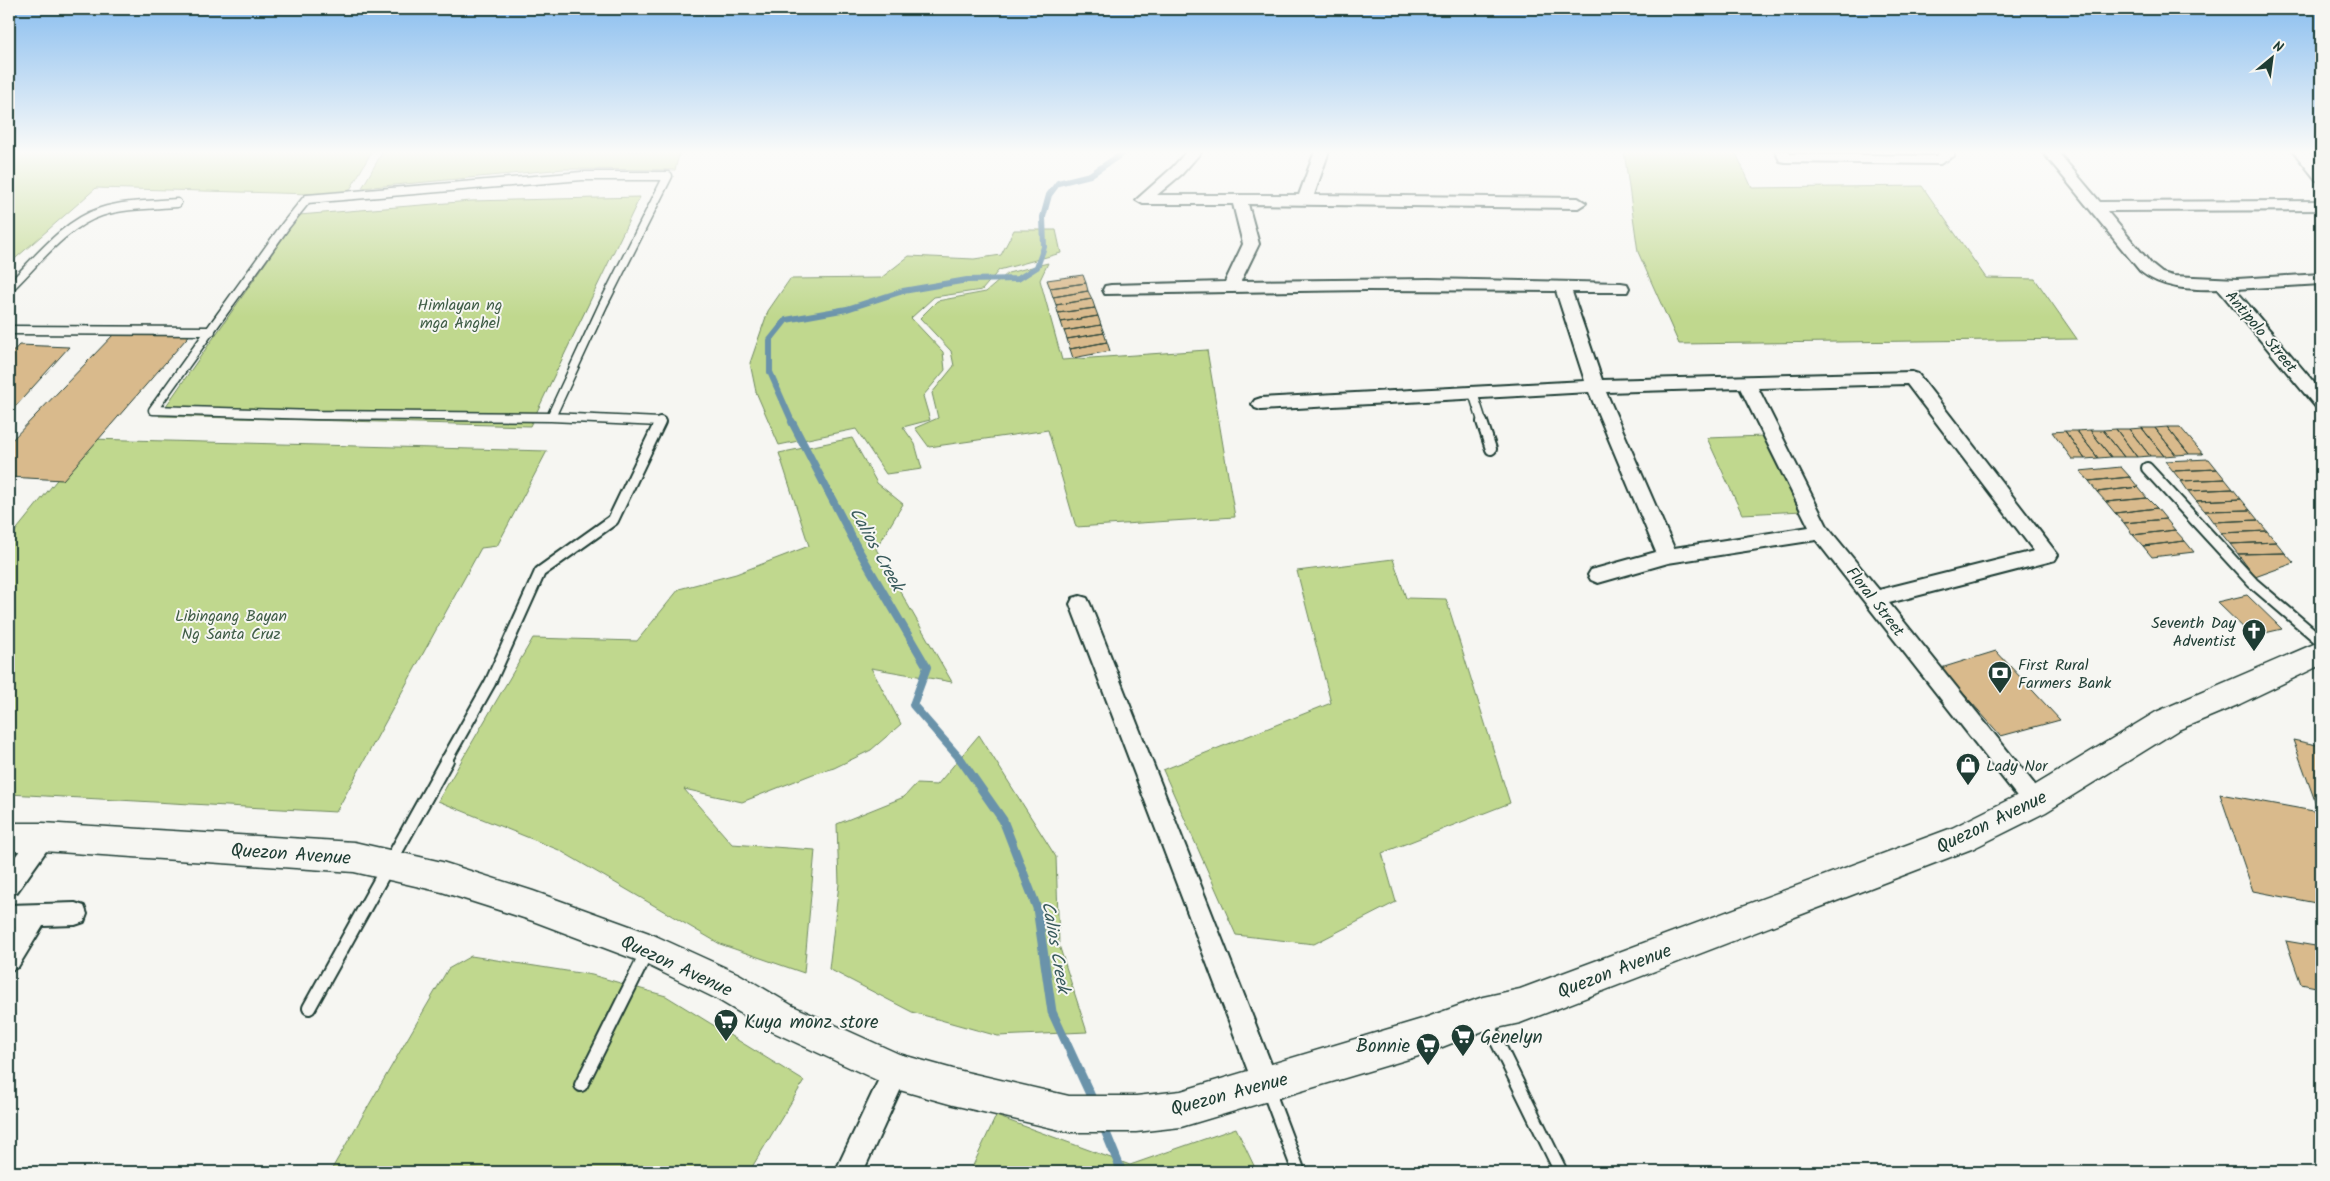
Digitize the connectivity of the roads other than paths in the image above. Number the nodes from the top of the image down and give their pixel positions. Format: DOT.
graph roads {
  1 [pos="147,206"];
  2 [pos="301,206"];
  3 [pos="653,206"];
  4 [pos="1241,206"];
  5 [pos="2196,206"];
  6 [pos="2096,207"];
  7 [pos="2321,279"];
  8 [pos="2221,283"];
  9 [pos="1231,286"];
  10 [pos="1562,286"];
  11 [pos="9,288"];
  12 [pos="1621,288"];
  13 [pos="1110,290"];
  14 [pos="9,330"];
  15 [pos="211,331"];
  16 [pos="1746,382"];
  17 [pos="1595,386"];
  18 [pos="1473,393"];
  19 [pos="2321,402"];
  20 [pos="1261,404"];
  21 [pos="550,417"];
  22 [pos="1491,449"];
  23 [pos="2147,468"];
  24 [pos="1821,532"];
  25 [pos="1668,556"];
  26 [pos="1598,575"];
  27 [pos="1876,600"];
  28 [pos="1080,604"];
  29 [pos="2321,641"];
  30 [pos="2321,652"];
  31 [pos="2035,802"];
  32 [pos="9,837"];
  33 [pos="43,838"];
  34 [pos="391,864"];
  35 [pos="9,884"];
  36 [pos="75,914"];
  37 [pos="9,916"];
  38 [pos="36,916"];
  39 [pos="649,949"];
  40 [pos="9,959"];
  41 [pos="309,1008"];
  42 [pos="1483,1014"];
  43 [pos="896,1071"];
  44 [pos="1266,1084"];
  45 [pos="581,1085"];
  46 [pos="848,1172"];
  47 [pos="1299,1172"];
  48 [pos="1561,1172"];
  1 -- 11 [label="lane"];
  2 -- 15 [label="lane"];
  3 -- 21 [label="lane"];
  4 -- 9 [label="street"];
  5 -- 6 [label="street"];
  6 -- 8 [label="street"];
  7 -- 8 [label="street"];
  8 -- 19 [label="street, Antipolo Street"];
  9 -- 10 [label="street"];
  9 -- 13 [label="street"];
  10 -- 12 [label="street"];
  10 -- 17 [label="street"];
  14 -- 15 [label="lane"];
  15 -- 21 [label="lane"];
  16 -- 17 [label="street"];
  16 -- 24 [label="street, Floral Street"];
  16 -- 27 [label="street"];
  17 -- 18 [label="street"];
  17 -- 25 [label="street"];
  18 -- 20 [label="street"];
  18 -- 22 [label="lane"];
  21 -- 34 [label="lane"];
  23 -- 29 [label="lane"];
  24 -- 25 [label="street"];
  24 -- 27 [label="street, Floral Street"];
  25 -- 26 [label="street"];
  27 -- 31 [label="street, Floral Street"];
  28 -- 44 [label="street"];
  30 -- 31 [label="main road, Quezon Avenue"];
  31 -- 42 [label="main road, Quezon Avenue"];
  32 -- 33 [label="main road, Quezon Avenue"];
  33 -- 34 [label="main road, Quezon Avenue"];
  33 -- 35 [label="street"];
  34 -- 39 [label="main road, Quezon Avenue"];
  34 -- 41 [label="lane"];
  36 -- 38 [label="street"];
  37 -- 38 [label="street"];
  38 -- 40 [label="street"];
  39 -- 43 [label="main road, Quezon Avenue"];
  39 -- 45 [label="lane"];
  42 -- 44 [label="main road, Quezon Avenue"];
  42 -- 48 [label="lane"];
  43 -- 44 [label="main road, Quezon Avenue"];
  43 -- 46 [label="street"];
  44 -- 47 [label="lane"];
}
